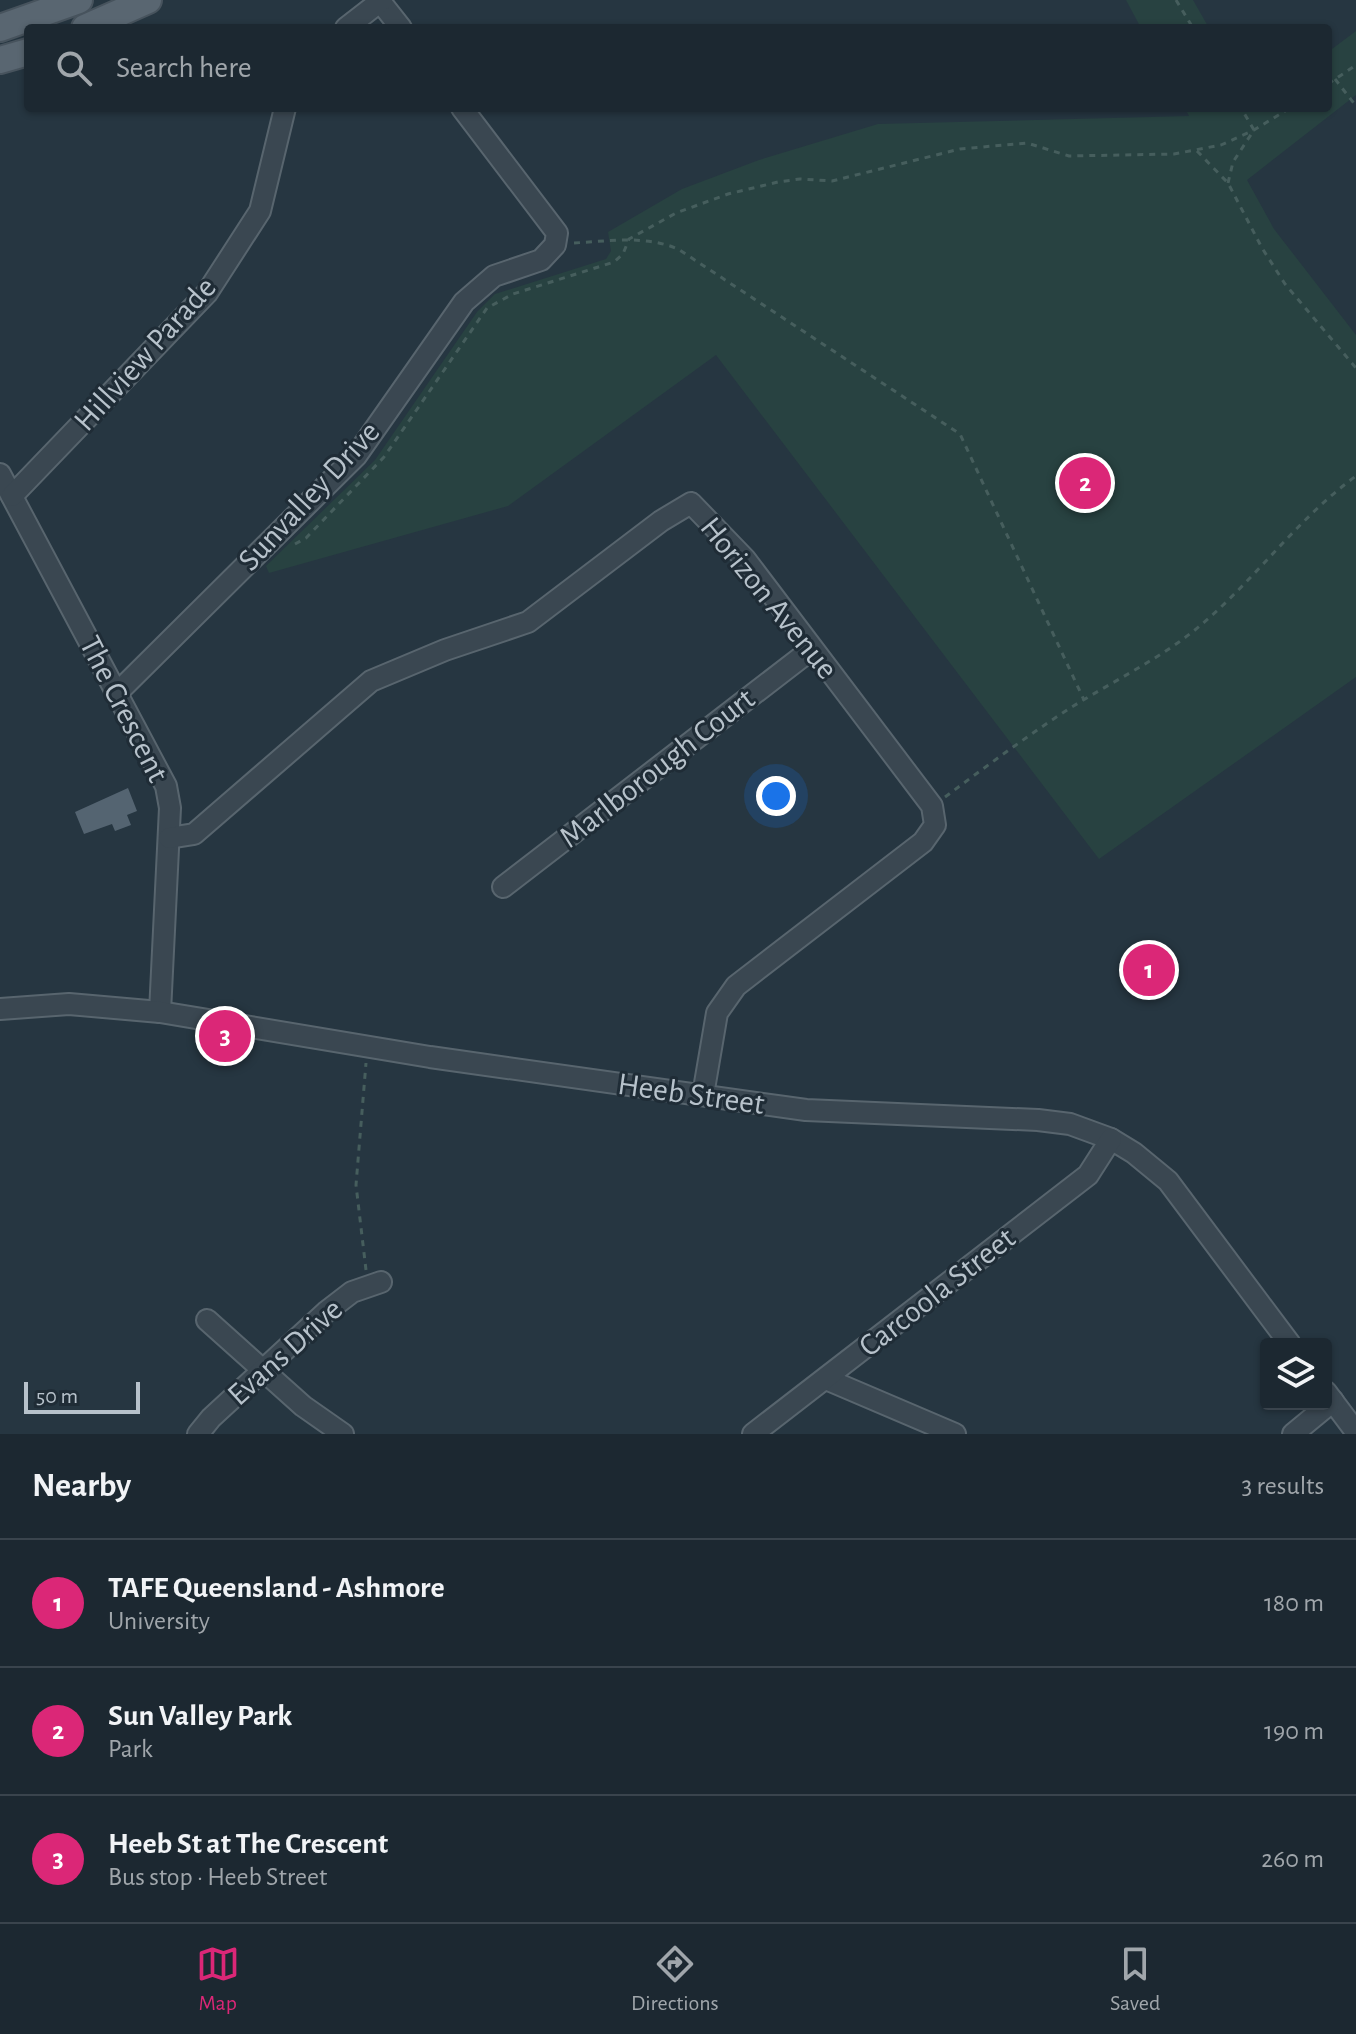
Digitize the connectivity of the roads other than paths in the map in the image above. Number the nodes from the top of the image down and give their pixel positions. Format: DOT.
graph roads {
  1 [pos="79,0"];
  2 [pos="148,0"];
  3 [pos="381,0"];
  4 [pos="94,24"];
  5 [pos="351,24"];
  6 [pos="398,24"];
  7 [pos="0,28"];
  8 [pos="24,53"];
  9 [pos="0,60"];
  10 [pos="284,112"];
  11 [pos="465,112"];
  12 [pos="0,474"];
  13 [pos="12,496"];
  14 [pos="812,649"];
  15 [pos="118,692"];
  16 [pos="169,838"];
  17 [pos="503,887"];
  18 [pos="0,1009"];
  19 [pos="160,1012"];
  20 [pos="703,1095"];
  21 [pos="1111,1139"];
  22 [pos="381,1282"];
  23 [pos="207,1320"];
  24 [pos="1286,1338"];
  25 [pos="262,1372"];
  26 [pos="826,1379"];
  27 [pos="1332,1401"];
  28 [pos="1316,1410"];
  29 [pos="1356,1432"];
  30 [pos="198,1434"];
  31 [pos="343,1434"];
  32 [pos="753,1434"];
  33 [pos="955,1434"];
  34 [pos="1293,1434"];
  1 -- 7 [label="main road"];
  2 -- 4 [label="main road"];
  3 -- 5 [label="street"];
  3 -- 6 [label="street"];
  8 -- 9 [label="main road"];
  10 -- 13 [label="street, Hillview Parade"];
  11 -- 15 [label="street, Sunvalley Drive"];
  12 -- 13 [label="street, The Crescent"];
  13 -- 15 [label="street, The Crescent"];
  14 -- 16 [label="street, Horizon Avenue"];
  14 -- 17 [label="street, Marlborough Court"];
  14 -- 20 [label="street, Horizon Avenue"];
  15 -- 16 [label="street, The Crescent"];
  16 -- 19 [label="street, The Crescent"];
  18 -- 19 [label="street, Heeb Street"];
  19 -- 20 [label="street, Heeb Street"];
  20 -- 21 [label="street, Heeb Street"];
  21 -- 24 [label="street, Heeb Street"];
  21 -- 26 [label="street, Carcoola Street"];
  22 -- 25 [label="street, Evans Drive"];
  23 -- 25 [label="street"];
  25 -- 30 [label="street, Evans Drive"];
  25 -- 31 [label="street"];
  26 -- 32 [label="street, Carcoola Street"];
  26 -- 33 [label="street"];
  27 -- 29 [label="street"];
  28 -- 34 [label="street"];
}
